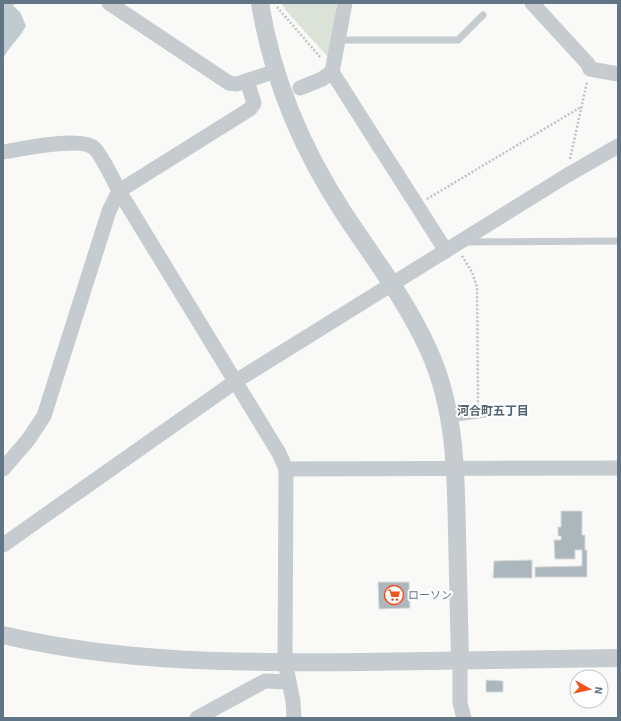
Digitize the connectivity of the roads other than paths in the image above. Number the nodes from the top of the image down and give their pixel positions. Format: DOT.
graph roads {
  1 [pos="109,3"];
  2 [pos="260,3"];
  3 [pos="345,3"];
  4 [pos="532,3"];
  5 [pos="483,15"];
  6 [pos="339,40"];
  7 [pos="276,71"];
  8 [pos="332,72"];
  9 [pos="618,74"];
  10 [pos="247,81"];
  11 [pos="300,88"];
  12 [pos="618,146"];
  13 [pos="3,152"];
  14 [pos="119,190"];
  15 [pos="618,242"];
  16 [pos="454,246"];
  17 [pos="392,284"];
  18 [pos="236,381"];
  19 [pos="481,415"];
  20 [pos="450,419"];
  21 [pos="456,468"];
  22 [pos="618,468"];
  23 [pos="3,469"];
  24 [pos="286,469"];
  25 [pos="3,545"];
  26 [pos="3,635"];
  27 [pos="618,658"];
  28 [pos="460,660"];
  29 [pos="285,662"];
  30 [pos="288,682"];
  31 [pos="197,718"];
  32 [pos="294,718"];
  33 [pos="464,718"];
  1 -- 10 [label="street"];
  2 -- 7 [label="street"];
  3 -- 6 [label="street"];
  4 -- 9 [label="street"];
  5 -- 6 [label="lane"];
  6 -- 8 [label="street"];
  7 -- 10 [label="street"];
  7 -- 17 [label="street"];
  8 -- 11 [label="street"];
  8 -- 16 [label="street"];
  10 -- 14 [label="street"];
  12 -- 16 [label="street"];
  13 -- 14 [label="street"];
  14 -- 18 [label="street"];
  14 -- 23 [label="street"];
  15 -- 16 [label="lane"];
  16 -- 17 [label="street"];
  17 -- 18 [label="street"];
  17 -- 20 [label="street"];
  18 -- 24 [label="street"];
  18 -- 25 [label="street"];
  19 -- 20 [label="lane"];
  20 -- 21 [label="street"];
  21 -- 22 [label="street"];
  21 -- 24 [label="street"];
  21 -- 28 [label="street"];
  24 -- 29 [label="street"];
  26 -- 29 [label="street"];
  27 -- 28 [label="street"];
  28 -- 29 [label="street"];
  28 -- 33 [label="street"];
  29 -- 30 [label="street"];
  30 -- 31 [label="street"];
  30 -- 32 [label="street"];
}
